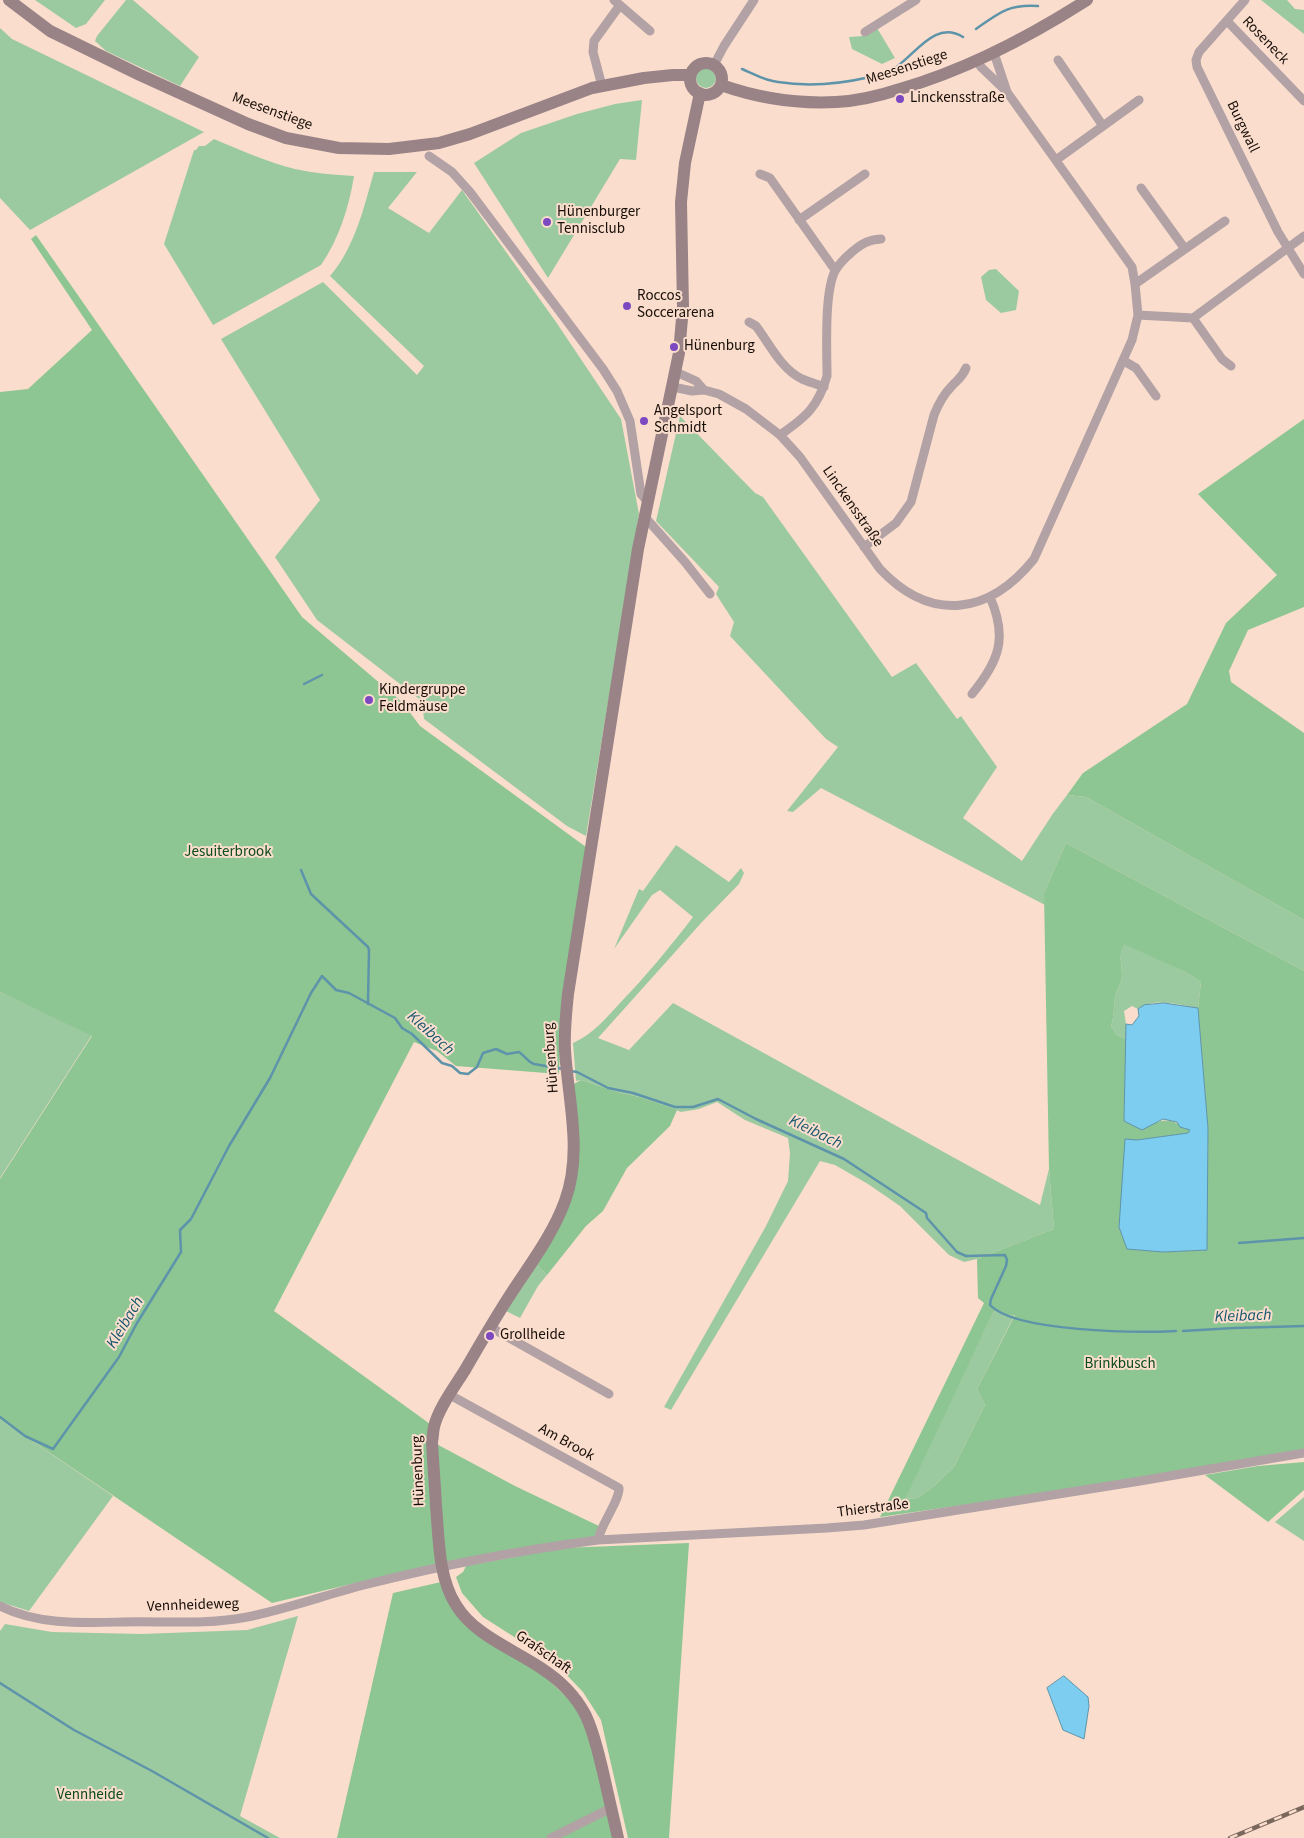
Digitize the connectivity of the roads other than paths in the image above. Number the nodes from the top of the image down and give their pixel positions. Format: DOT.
graph roads {
  1 [pos="8,0"];
  2 [pos="754,0"];
  3 [pos="916,0"];
  4 [pos="1087,0"];
  5 [pos="1245,0"];
  6 [pos="617,2"];
  7 [pos="1227,21"];
  8 [pos="650,31"];
  9 [pos="865,32"];
  10 [pos="994,53"];
  11 [pos="1058,60"];
  12 [pos="977,61"];
  13 [pos="714,65"];
  14 [pos="690,75"];
  15 [pos="721,85"];
  16 [pos="602,86"];
  17 [pos="1007,92"];
  18 [pos="700,93"];
  19 [pos="1139,100"];
  20 [pos="1304,102"];
  21 [pos="1103,126"];
  22 [pos="429,156"];
  23 [pos="1056,160"];
  24 [pos="760,174"];
  25 [pos="865,174"];
  26 [pos="1141,188"];
  27 [pos="799,220"];
  28 [pos="1224,221"];
  29 [pos="1304,236"];
  30 [pos="881,239"];
  31 [pos="1288,248"];
  32 [pos="1185,250"];
  33 [pos="835,270"];
  34 [pos="1304,274"];
  35 [pos="1135,284"];
  36 [pos="1138,315"];
  37 [pos="1193,318"];
  38 [pos="749,322"];
  39 [pos="1124,361"];
  40 [pos="1231,366"];
  41 [pos="966,368"];
  42 [pos="676,372"];
  43 [pos="824,386"];
  44 [pos="673,387"];
  45 [pos="704,390"];
  46 [pos="1156,396"];
  47 [pos="780,435"];
  48 [pos="647,501"];
  49 [pos="644,516"];
  50 [pos="864,547"];
  51 [pos="710,594"];
  52 [pos="990,597"];
  53 [pos="972,694"];
  54 [pos="490,1327"];
  55 [pos="609,1394"];
  56 [pos="450,1395"];
  57 [pos="1304,1453"];
  58 [pos="598,1540"];
  59 [pos="443,1568"];
  60 [pos="0,1606"];
  61 [pos="611,1808"];
  62 [pos="551,1838"];
  63 [pos="618,1838"];
  1 -- 16 [label="street, Meesenstiege"];
  2 -- 13 [label="street"];
  3 -- 9 [label="street"];
  4 -- 10 [label="street, Meesenstiege"];
  5 -- 7 [label="street, Burgwall"];
  6 -- 8 [label="street"];
  6 -- 16 [label="street"];
  7 -- 20 [label="street, Roseneck"];
  7 -- 31 [label="street, Burgwall"];
  10 -- 12 [label="street, Meesenstiege"];
  10 -- 17 [label="street, Linckensstraße"];
  11 -- 21 [label="street"];
  12 -- 15 [label="street, Meesenstiege"];
  12 -- 17 [label="street, Linckensstraße"];
  13 -- 14 [label="street, Meesenstiege"];
  13 -- 15 [label="street"];
  14 -- 16 [label="street, Meesenstiege"];
  14 -- 18 [label="street"];
  15 -- 18 [label="street"];
  17 -- 23 [label="street, Linckensstraße"];
  18 -- 42 [label="street, Hünenburg"];
  19 -- 21 [label="street"];
  21 -- 23 [label="street"];
  22 -- 48 [label="street"];
  23 -- 35 [label="street, Linckensstraße"];
  24 -- 27 [label="street"];
  25 -- 27 [label="street"];
  26 -- 32 [label="street"];
  27 -- 33 [label="street"];
  28 -- 32 [label="street"];
  29 -- 31 [label="street"];
  30 -- 33 [label="street"];
  31 -- 34 [label="street, Burgwall"];
  31 -- 37 [label="street"];
  32 -- 35 [label="street"];
  33 -- 43 [label="street"];
  35 -- 36 [label="street, Linckensstraße"];
  36 -- 37 [label="street"];
  36 -- 39 [label="street, Linckensstraße"];
  37 -- 40 [label="street"];
  38 -- 43 [label="street"];
  39 -- 46 [label="street"];
  39 -- 52 [label="street, Linckensstraße"];
  41 -- 50 [label="street"];
  42 -- 44 [label="street, Hünenburg"];
  42 -- 45 [label="street, Linckensstraße"];
  43 -- 47 [label="street"];
  44 -- 45 [label="street, Linckensstraße"];
  44 -- 48 [label="street, Hünenburg"];
  45 -- 47 [label="street, Linckensstraße"];
  47 -- 50 [label="street, Linckensstraße"];
  48 -- 49 [label="street, Hünenburg"];
  49 -- 51 [label="street"];
  49 -- 54 [label="street, Hünenburg"];
  50 -- 52 [label="street, Linckensstraße"];
  52 -- 53 [label="street"];
  54 -- 55 [label="street"];
  54 -- 56 [label="street, Hünenburg"];
  56 -- 58 [label="street, Am Brook"];
  56 -- 59 [label="street, Hünenburg"];
  57 -- 58 [label="street, Thierstraße"];
  58 -- 59 [label="street, Thierstraße"];
  59 -- 60 [label="street, Vennheideweg"];
  59 -- 61 [label="street, Grafschaft"];
  61 -- 62 [label="street"];
  61 -- 63 [label="street, Grafschaft"];
}
